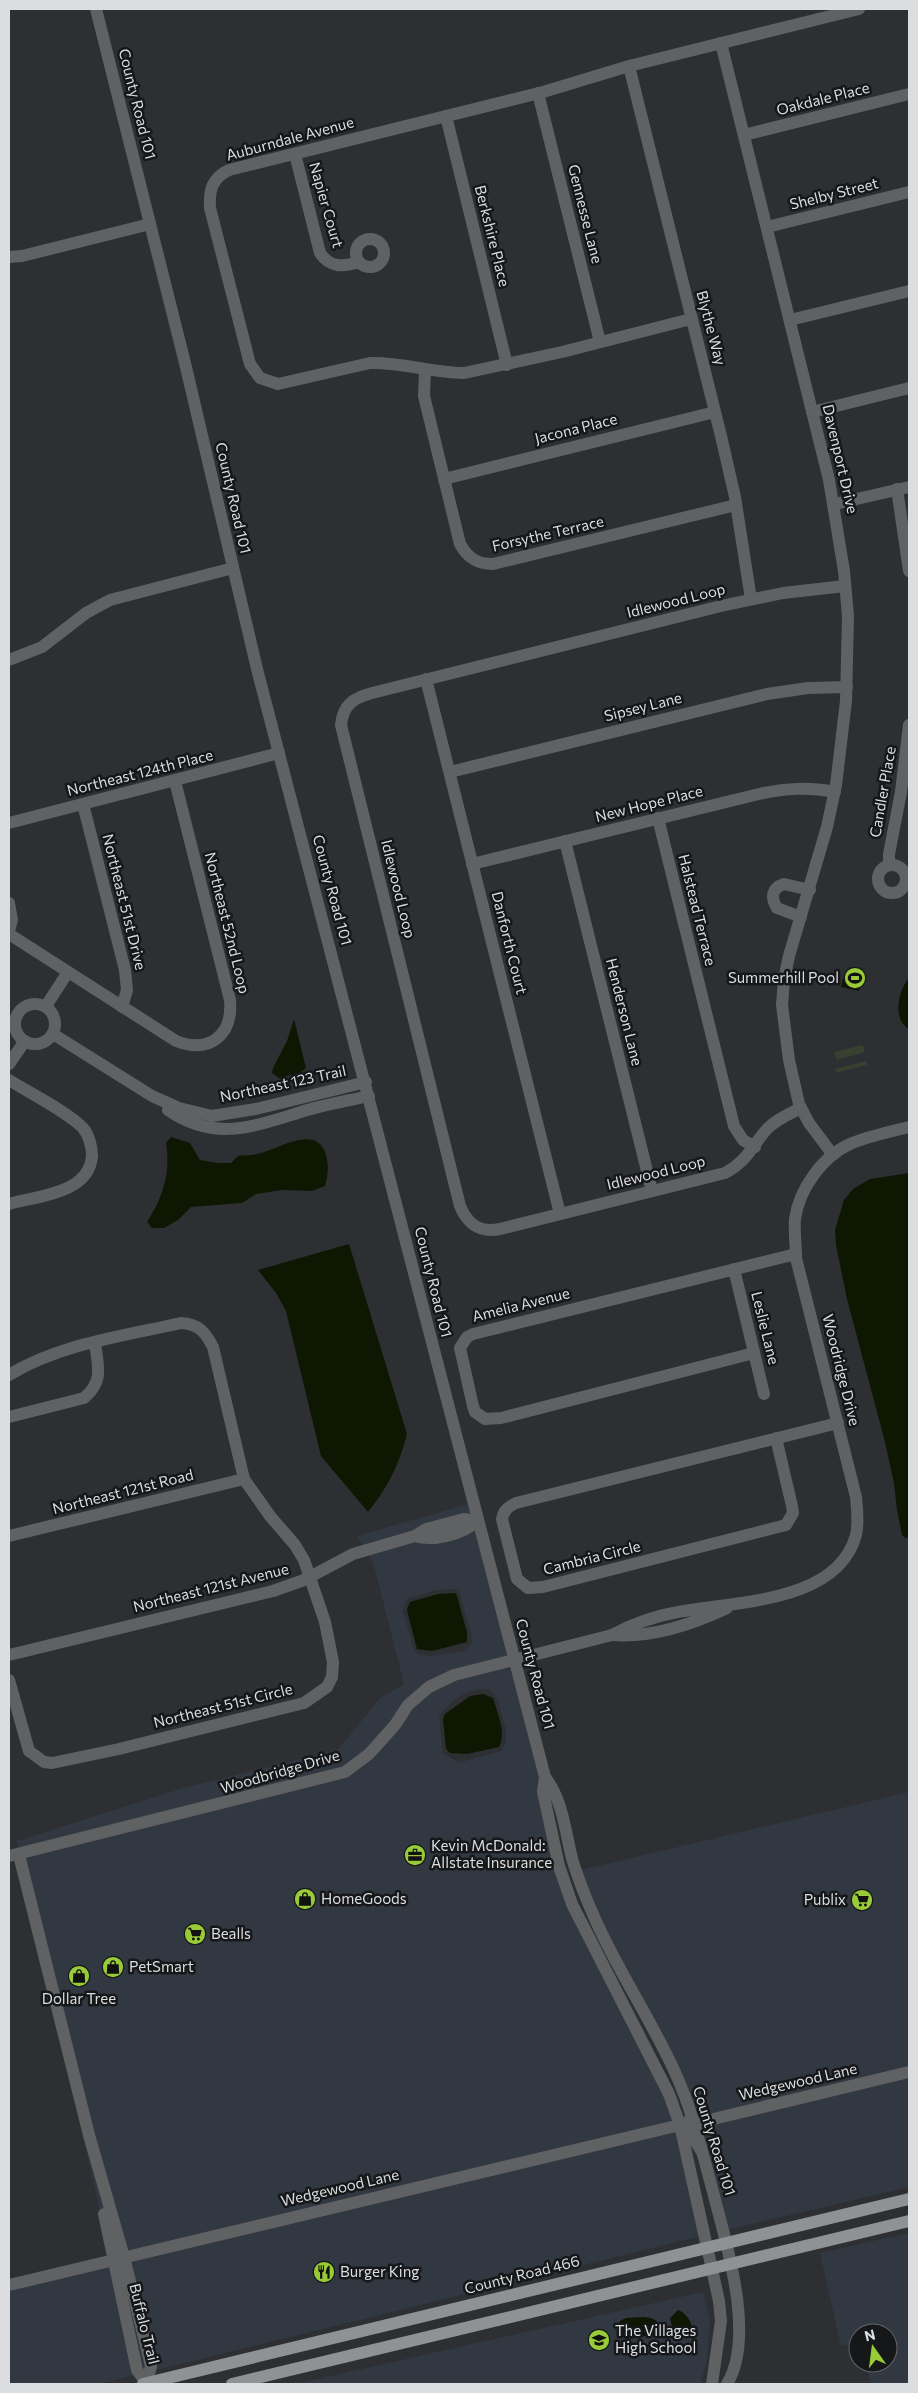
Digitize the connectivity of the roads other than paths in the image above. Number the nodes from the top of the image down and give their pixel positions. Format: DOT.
graph roads {
  1 [pos="96,9"];
  2 [pos="859,9"];
  3 [pos="721,43"];
  4 [pos="629,66"];
  5 [pos="538,93"];
  6 [pos="909,94"];
  7 [pos="446,116"];
  8 [pos="744,135"];
  9 [pos="295,154"];
  10 [pos="909,192"];
  11 [pos="150,224"];
  12 [pos="767,227"];
  13 [pos="9,257"];
  14 [pos="359,262"];
  15 [pos="909,291"];
  16 [pos="691,319"];
  17 [pos="790,320"];
  18 [pos="600,342"];
  19 [pos="507,365"];
  20 [pos="425,370"];
  21 [pos="909,388"];
  22 [pos="715,412"];
  23 [pos="812,412"];
  24 [pos="444,479"];
  25 [pos="903,488"];
  26 [pos="835,504"];
  27 [pos="736,506"];
  28 [pos="233,568"];
  29 [pos="909,571"];
  30 [pos="846,586"];
  31 [pos="751,599"];
  32 [pos="9,660"];
  33 [pos="426,679"];
  34 [pos="846,687"];
  35 [pos="909,725"];
  36 [pos="279,753"];
  37 [pos="450,772"];
  38 [pos="175,781"];
  39 [pos="835,792"];
  40 [pos="83,804"];
  41 [pos="658,818"];
  42 [pos="9,822"];
  43 [pos="565,841"];
  44 [pos="472,864"];
  45 [pos="890,865"];
  46 [pos="810,890"];
  47 [pos="9,903"];
  48 [pos="801,917"];
  49 [pos="9,932"];
  50 [pos="68,972"];
  51 [pos="46,1006"];
  52 [pos="122,1006"];
  53 [pos="14,1009"];
  54 [pos="53,1034"];
  55 [pos="25,1041"];
  56 [pos="9,1064"];
  57 [pos="9,1080"];
  58 [pos="366,1082"];
  59 [pos="152,1096"];
  60 [pos="369,1096"];
  61 [pos="801,1108"];
  62 [pos="909,1127"];
  63 [pos="754,1147"];
  64 [pos="833,1155"];
  65 [pos="652,1191"];
  66 [pos="9,1204"];
  67 [pos="560,1214"];
  68 [pos="796,1254"];
  69 [pos="734,1269"];
  70 [pos="95,1343"];
  71 [pos="754,1352"];
  72 [pos="9,1375"];
  73 [pos="764,1394"];
  74 [pos="9,1417"];
  75 [pos="838,1423"];
  76 [pos="776,1438"];
  77 [pos="244,1478"];
  78 [pos="477,1522"];
  79 [pos="9,1536"];
  80 [pos="311,1577"];
  81 [pos="731,1606"];
  82 [pos="9,1655"];
  83 [pos="515,1659"];
  84 [pos="9,1680"];
  85 [pos="545,1777"];
  86 [pos="14,1856"];
  87 [pos="581,1883"];
  88 [pos="566,1887"];
  89 [pos="630,1987"];
  90 [pos="617,1993"];
  91 [pos="909,2072"];
  92 [pos="669,2094"];
  93 [pos="694,2123"];
  94 [pos="680,2126"];
  95 [pos="702,2152"];
  96 [pos="909,2198"];
  97 [pos="909,2221"];
  98 [pos="726,2243"];
  99 [pos="708,2247"];
  100 [pos="118,2259"];
  101 [pos="731,2265"];
  102 [pos="713,2268"];
  103 [pos="9,2285"];
  104 [pos="145,2384"];
  105 [pos="232,2384"];
  106 [pos="712,2384"];
  107 [pos="727,2384"];
  1 -- 11 [label="street, County Road 101"];
  2 -- 3 [label="street, Auburndale Avenue"];
  3 -- 4 [label="street, Auburndale Avenue"];
  3 -- 8 [label="street, Davenport Drive"];
  4 -- 5 [label="street, Auburndale Avenue"];
  4 -- 16 [label="street, Blythe Way"];
  5 -- 7 [label="street, Auburndale Avenue"];
  5 -- 18 [label="street, Gennesse Lane"];
  6 -- 8 [label="street, Oakdale Place"];
  7 -- 9 [label="street, Auburndale Avenue"];
  7 -- 19 [label="street, Berkshire Place"];
  8 -- 12 [label="street, Davenport Drive"];
  9 -- 14 [label="street, Napier Court"];
  9 -- 20 [label="street, Auburndale Avenue"];
  10 -- 12 [label="street, Shelby Street"];
  11 -- 13 [label="street"];
  11 -- 28 [label="street, County Road 101"];
  12 -- 17 [label="street, Davenport Drive"];
  15 -- 17 [label="street"];
  16 -- 18 [label="street, Auburndale Avenue"];
  16 -- 22 [label="street, Blythe Way"];
  17 -- 23 [label="street, Davenport Drive"];
  18 -- 19 [label="street, Auburndale Avenue"];
  19 -- 20 [label="street, Auburndale Avenue"];
  20 -- 24 [label="street, Forsythe Terrace"];
  21 -- 23 [label="street"];
  22 -- 24 [label="street, Jacona Place"];
  22 -- 27 [label="street, Blythe Way"];
  23 -- 26 [label="street, Davenport Drive"];
  24 -- 27 [label="street, Forsythe Terrace"];
  25 -- 26 [label="street"];
  25 -- 29 [label="street"];
  26 -- 30 [label="street, Davenport Drive"];
  27 -- 31 [label="street, Blythe Way"];
  28 -- 32 [label="street"];
  28 -- 36 [label="street, County Road 101"];
  30 -- 31 [label="street, Idlewood Loop"];
  30 -- 34 [label="street, Davenport Drive"];
  31 -- 33 [label="street, Idlewood Loop"];
  33 -- 37 [label="street, Danforth Court"];
  33 -- 67 [label="street, Idlewood Loop"];
  34 -- 37 [label="street, Sipsey Lane"];
  34 -- 39 [label="street, Davenport Drive"];
  35 -- 45 [label="street, Candler Place"];
  36 -- 38 [label="street, Northeast 124th Place"];
  36 -- 58 [label="street, County Road 101"];
  37 -- 44 [label="street, Danforth Court"];
  38 -- 40 [label="street, Northeast 124th Place"];
  38 -- 52 [label="street, Northeast 52nd Loop"];
  39 -- 41 [label="street, New Hope Place"];
  39 -- 46 [label="street, Davenport Drive"];
  40 -- 42 [label="street, Northeast 124th Place"];
  40 -- 52 [label="street, Northeast 51st Drive"];
  41 -- 43 [label="street, New Hope Place"];
  41 -- 63 [label="street, Halstead Terrace"];
  43 -- 44 [label="street, New Hope Place"];
  43 -- 65 [label="street, Henderson Lane"];
  44 -- 67 [label="street, Danforth Court"];
  46 -- 48 [label="street, Davenport Drive"];
  46 -- 48 [label="street"];
  47 -- 49 [label="street"];
  48 -- 61 [label="street, Davenport Drive"];
  49 -- 50 [label="street, Northeast 52nd Loop"];
  50 -- 51 [label="street"];
  50 -- 52 [label="street, Northeast 52nd Loop"];
  51 -- 53 [label="street"];
  51 -- 54 [label="street"];
  53 -- 55 [label="street"];
  54 -- 55 [label="street"];
  54 -- 59 [label="street, Northeast 123 Trail"];
  55 -- 56 [label="street"];
  57 -- 66 [label="street"];
  58 -- 59 [label="street, Northeast 123 Trail"];
  58 -- 60 [label="street, County Road 101"];
  59 -- 60 [label="street, Northeast 123 Trail"];
  60 -- 78 [label="street, County Road 101"];
  61 -- 63 [label="street, Idlewood Loop"];
  61 -- 64 [label="street, Davenport Drive"];
  62 -- 64 [label="street, Woodridge Drive"];
  63 -- 65 [label="street, Idlewood Loop"];
  64 -- 68 [label="street, Woodridge Drive"];
  65 -- 67 [label="street, Idlewood Loop"];
  68 -- 69 [label="street, Amelia Avenue"];
  68 -- 75 [label="street, Woodridge Drive"];
  69 -- 71 [label="street, Leslie Lane"];
  69 -- 71 [label="street, Amelia Avenue"];
  70 -- 72 [label="street, Northeast 51st Circle"];
  70 -- 74 [label="street"];
  70 -- 77 [label="street, Northeast 51st Circle"];
  71 -- 73 [label="street, Leslie Lane"];
  75 -- 76 [label="street, Cambria Circle"];
  75 -- 81 [label="street, Woodridge Drive"];
  76 -- 76 [label="street, Cambria Circle"];
  77 -- 79 [label="street, Northeast 121st Road"];
  77 -- 80 [label="street, Northeast 51st Circle"];
  78 -- 80 [label="street, Northeast 121st Avenue"];
  78 -- 83 [label="street, County Road 101"];
  80 -- 82 [label="street, Northeast 121st Avenue"];
  80 -- 84 [label="street, Northeast 51st Circle"];
  81 -- 83 [label="street, Woodbridge Drive"];
  83 -- 85 [label="street, County Road 101"];
  83 -- 86 [label="street, Woodbridge Drive"];
  85 -- 87 [label="street, County Road 101"];
  85 -- 88 [label="street, County Road 101"];
  86 -- 100 [label="street, Buffalo Trail"];
  87 -- 88 [label="street"];
  87 -- 89 [label="street, County Road 101"];
  88 -- 90 [label="street, County Road 101"];
  89 -- 90 [label="street"];
  89 -- 93 [label="street, County Road 101"];
  90 -- 92 [label="street, County Road 101"];
  91 -- 93 [label="street, Wedgewood Lane"];
  92 -- 93 [label="street"];
  92 -- 94 [label="street, County Road 101"];
  93 -- 95 [label="street, County Road 101"];
  94 -- 95 [label="street"];
  94 -- 99 [label="street, County Road 101"];
  94 -- 100 [label="street, Wedgewood Lane"];
  95 -- 98 [label="street, County Road 101"];
  96 -- 98 [label="main road, County Road 466"];
  97 -- 101 [label="main road"];
  98 -- 99 [label="main road, County Road 466"];
  98 -- 101 [label="street, County Road 101"];
  99 -- 102 [label="street, County Road 101"];
  99 -- 104 [label="main road, County Road 466"];
  100 -- 103 [label="street, Wedgewood Lane"];
  100 -- 104 [label="street, Buffalo Trail"];
  101 -- 102 [label="main road"];
  101 -- 107 [label="street, County Road 101"];
  102 -- 105 [label="main road"];
  102 -- 106 [label="street, County Road 101"];
}
